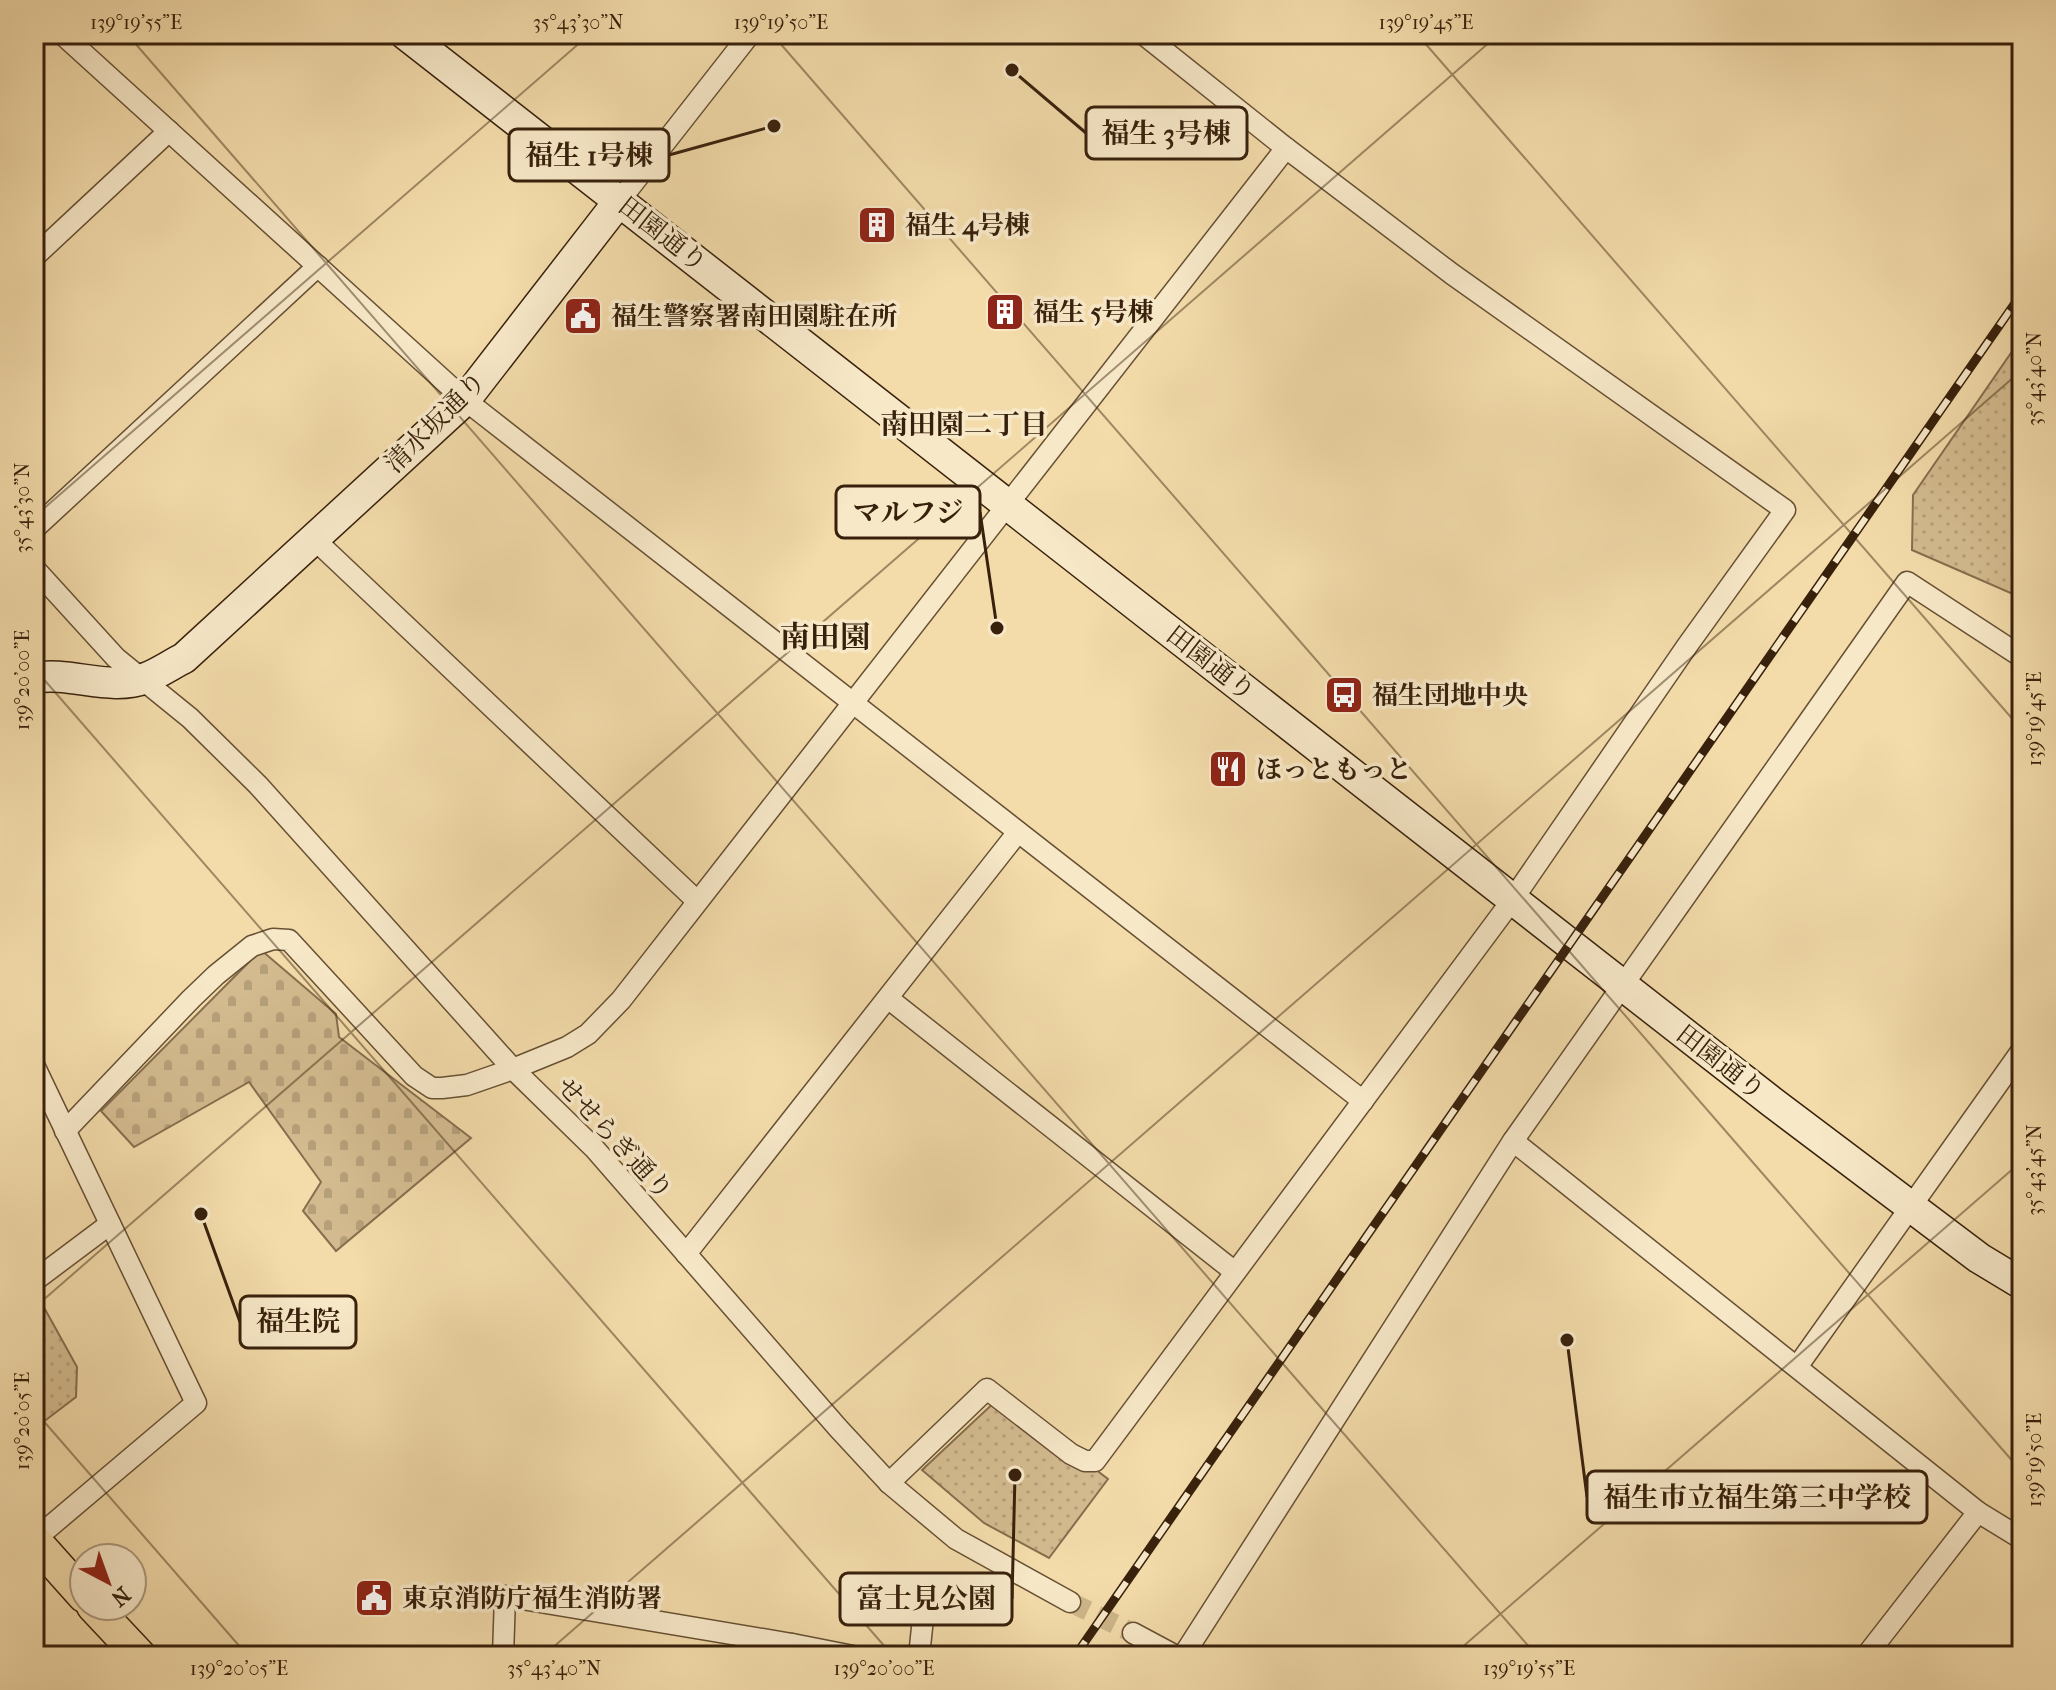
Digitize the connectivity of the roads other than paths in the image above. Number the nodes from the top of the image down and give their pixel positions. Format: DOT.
graph roads {
  1 [pos="62,34"];
  2 [pos="405,34"];
  3 [pos="750,34"];
  4 [pos="1143,34"];
  5 [pos="169,131"];
  6 [pos="1286,148"];
  7 [pos="620,200"];
  8 [pos="34,257"];
  9 [pos="318,266"];
  10 [pos="465,400"];
  11 [pos="1007,504"];
  12 [pos="34,529"];
  13 [pos="313,538"];
  14 [pos="34,568"];
  15 [pos="2022,657"];
  16 [pos="34,678"];
  17 [pos="144,679"];
  18 [pos="854,704"];
  19 [pos="1018,832"];
  20 [pos="1513,899"];
  21 [pos="697,901"];
  22 [pos="1623,985"];
  23 [pos="889,999"];
  24 [pos="2022,1050"];
  25 [pos="34,1065"];
  26 [pos="513,1069"];
  27 [pos="1363,1101"];
  28 [pos="65,1131"];
  29 [pos="1513,1141"];
  30 [pos="1913,1206"];
  31 [pos="110,1224"];
  32 [pos="686,1254"];
  33 [pos="1235,1272"];
  34 [pos="34,1281"];
  35 [pos="2022,1284"];
  36 [pos="1797,1367"];
  37 [pos="889,1483"];
  38 [pos="1978,1512"];
  39 [pos="2022,1539"];
  40 [pos="34,1540"];
  41 [pos="68,1578"];
  42 [pos="1070,1602"];
  43 [pos="924,1609"];
  44 [pos="108,1622"];
  45 [pos="1133,1633"];
  46 [pos="790,1650"];
  47 [pos="140,1656"];
  48 [pos="503,1656"];
  49 [pos="853,1656"];
  50 [pos="919,1656"];
  51 [pos="1176,1656"];
  52 [pos="1183,1656"];
  53 [pos="1866,1656"];
  1 -- 5 [label="street"];
  2 -- 7 [label="street, 田園通り"];
  3 -- 7 [label="street, 清水坂通り"];
  4 -- 6 [label="street"];
  5 -- 8 [label="street"];
  5 -- 9 [label="street"];
  6 -- 11 [label="street"];
  6 -- 20 [label="street"];
  7 -- 10 [label="street, 清水坂通り"];
  7 -- 11 [label="street, 田園通り"];
  9 -- 10 [label="street"];
  9 -- 12 [label="street"];
  10 -- 13 [label="street, 清水坂通り"];
  10 -- 18 [label="street"];
  11 -- 18 [label="street"];
  11 -- 20 [label="street, 田園通り"];
  13 -- 17 [label="street, 清水坂通り"];
  13 -- 21 [label="street"];
  14 -- 17 [label="street, せせらぎ通り"];
  15 -- 22 [label="street"];
  16 -- 17 [label="street, 清水坂通り"];
  17 -- 26 [label="street, せせらぎ通り"];
  18 -- 19 [label="street"];
  18 -- 21 [label="street"];
  19 -- 23 [label="street"];
  19 -- 27 [label="street"];
  20 -- 22 [label="street, 田園通り"];
  20 -- 27 [label="street"];
  21 -- 26 [label="street"];
  22 -- 29 [label="street"];
  22 -- 30 [label="street, 田園通り"];
  23 -- 32 [label="street"];
  23 -- 33 [label="street"];
  24 -- 30 [label="street"];
  25 -- 28 [label="street"];
  26 -- 28 [label="street"];
  26 -- 32 [label="street, せせらぎ通り"];
  27 -- 33 [label="street"];
  28 -- 31 [label="street"];
  29 -- 36 [label="street"];
  29 -- 52 [label="street"];
  30 -- 35 [label="street, 田園通り"];
  30 -- 36 [label="street"];
  31 -- 34 [label="street"];
  31 -- 40 [label="street"];
  32 -- 37 [label="street, せせらぎ通り"];
  33 -- 37 [label="street"];
  36 -- 38 [label="street"];
  37 -- 42 [label="street, せせらぎ通り"];
  38 -- 39 [label="street"];
  38 -- 53 [label="street"];
  40 -- 41 [label="main road"];
  43 -- 50 [label="street"];
  44 -- 47 [label="main road"];
  45 -- 51 [label="street"];
  46 -- 48 [label="street"];
  46 -- 49 [label="street"];
}
